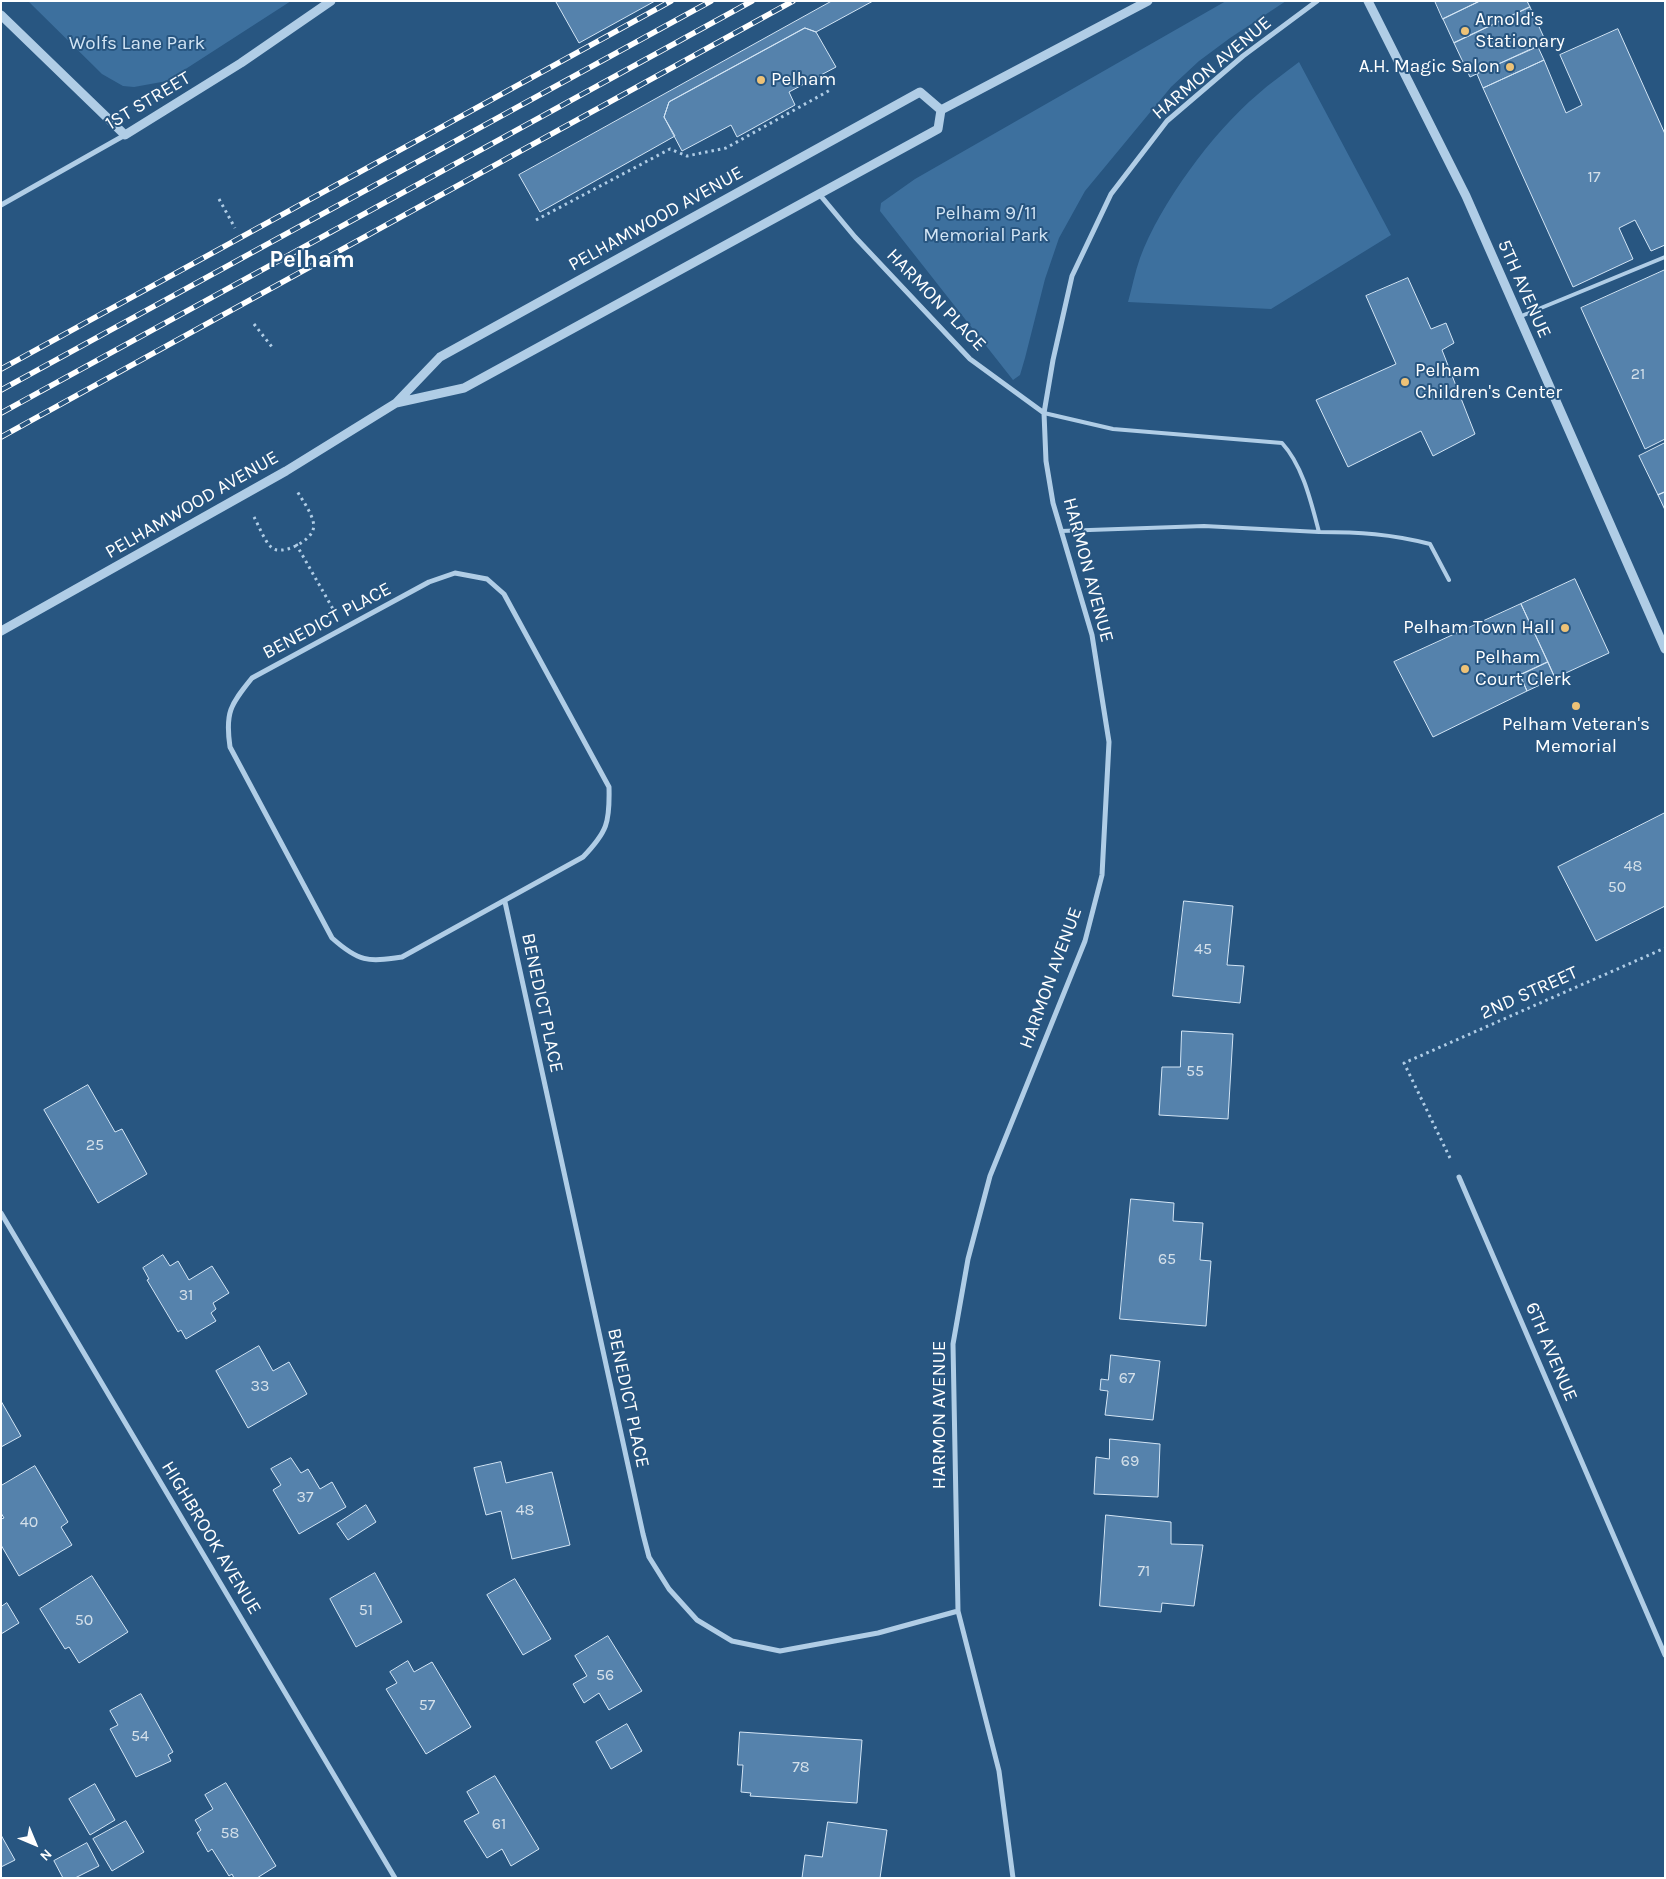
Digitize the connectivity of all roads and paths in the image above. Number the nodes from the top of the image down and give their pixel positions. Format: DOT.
graph roads {
  1 [pos="332,1"];
  2 [pos="1148,1"];
  3 [pos="1317,1"];
  4 [pos="1368,1"];
  5 [pos="1,15"];
  6 [pos="832,89"];
  7 [pos="941,110"];
  8 [pos="125,135"];
  9 [pos="820,195"];
  10 [pos="219,199"];
  11 [pos="1,205"];
  12 [pos="536,220"];
  13 [pos="235,228"];
  14 [pos="1665,257"];
  15 [pos="1519,318"];
  16 [pos="254,324"];
  17 [pos="272,347"];
  18 [pos="396,403"];
  19 [pos="1044,413"];
  20 [pos="286,471"];
  21 [pos="242,496"];
  22 [pos="1061,531"];
  23 [pos="1319,532"];
  24 [pos="296,544"];
  25 [pos="1449,580"];
  26 [pos="327,598"];
  27 [pos="1,631"];
  28 [pos="1665,650"];
  29 [pos="505,902"];
  30 [pos="1665,948"];
  31 [pos="1460,1177"];
  32 [pos="1,1213"];
  33 [pos="958,1611"];
  34 [pos="1665,1655"];
  35 [pos="395,1878"];
  36 [pos="1013,1878"];
  1 -- 8 [label="street, 1ST STREET"];
  2 -- 7 [label="street"];
  3 -- 19 [label="street, HARMON AVENUE"];
  4 -- 15 [label="street, 5TH AVENUE"];
  5 -- 8 [label="street"];
  6 -- 12 [label="path"];
  7 -- 9 [label="street, PELHAMWOOD AVENUE"];
  7 -- 18 [label="street, PELHAMWOOD AVENUE"];
  8 -- 11 [label="street, 1ST STREET"];
  9 -- 18 [label="street, PELHAMWOOD AVENUE"];
  9 -- 19 [label="street, HARMON PLACE"];
  10 -- 13 [label="path"];
  14 -- 15 [label="lane"];
  15 -- 28 [label="street, 5TH AVENUE"];
  16 -- 17 [label="path"];
  18 -- 20 [label="street, PELHAMWOOD AVENUE"];
  19 -- 22 [label="street, HARMON AVENUE"];
  19 -- 23 [label="lane"];
  20 -- 21 [label="street, PELHAMWOOD AVENUE"];
  20 -- 24 [label="path"];
  21 -- 24 [label="path"];
  21 -- 27 [label="street, PELHAMWOOD AVENUE"];
  22 -- 23 [label="lane"];
  22 -- 33 [label="street, HARMON AVENUE"];
  23 -- 25 [label="lane"];
  24 -- 26 [label="path, BENEDICT PLACE"];
  29 -- 29 [label="street, BENEDICT PLACE"];
  29 -- 33 [label="street, BENEDICT PLACE"];
  30 -- 31 [label="path, 2ND STREET"];
  31 -- 34 [label="street, 6TH AVENUE"];
  32 -- 35 [label="street, HIGHBROOK AVENUE"];
  33 -- 36 [label="street, HARMON AVENUE"];
}
